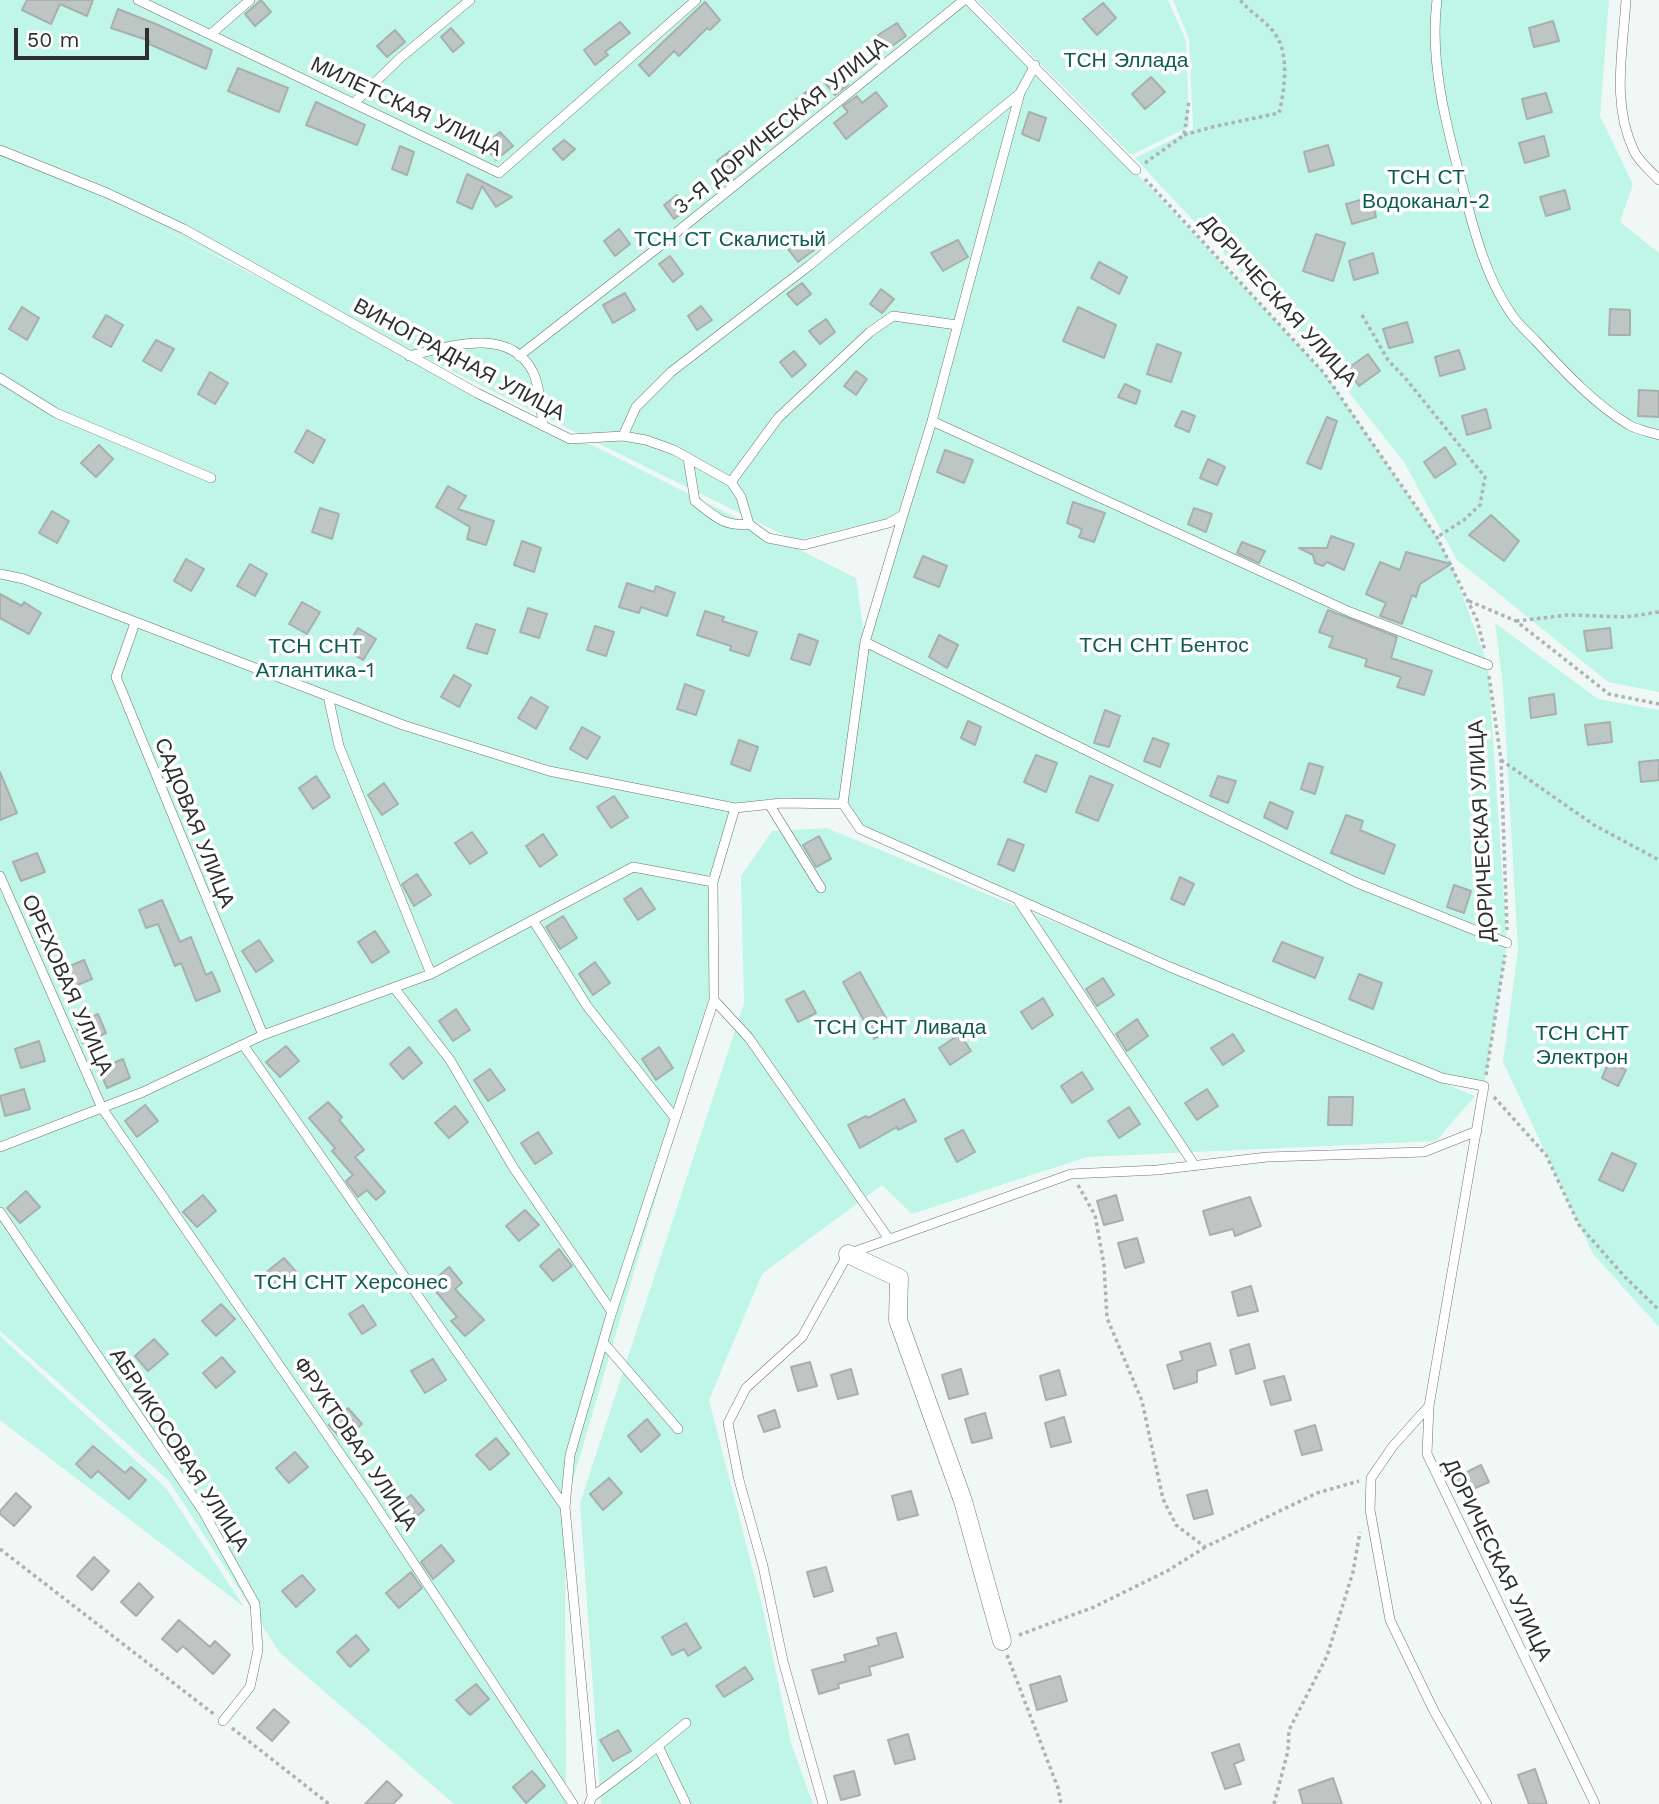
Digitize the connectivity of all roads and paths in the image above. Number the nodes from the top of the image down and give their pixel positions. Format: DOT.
graph roads {
  1 [pos="138,0"];
  2 [pos="250,0"];
  3 [pos="470,0"];
  4 [pos="696,0"];
  5 [pos="966,0"];
  6 [pos="1241,0"];
  7 [pos="1437,0"];
  8 [pos="1626,0"];
  9 [pos="211,34"];
  10 [pos="1035,65"];
  11 [pos="1020,93"];
  12 [pos="1189,101"];
  13 [pos="354,103"];
  14 [pos="1184,135"];
  15 [pos="0,150"];
  16 [pos="1136,170"];
  17 [pos="1659,180"];
  18 [pos="1362,315"];
  19 [pos="957,325"];
  20 [pos="409,356"];
  21 [pos="519,356"];
  22 [pos="0,378"];
  23 [pos="932,421"];
  24 [pos="543,426"];
  25 [pos="1659,435"];
  26 [pos="623,436"];
  27 [pos="688,458"];
  28 [pos="211,478"];
  29 [pos="731,482"];
  30 [pos="903,515"];
  31 [pos="749,524"];
  32 [pos="1437,537"];
  33 [pos="0,574"];
  34 [pos="1469,601"];
  35 [pos="1659,612"];
  36 [pos="1516,621"];
  37 [pos="135,623"];
  38 [pos="865,642"];
  39 [pos="1488,665"];
  40 [pos="328,696"];
  41 [pos="1659,704"];
  42 [pos="1501,760"];
  43 [pos="769,804"];
  44 [pos="843,804"];
  45 [pos="735,808"];
  46 [pos="1659,860"];
  47 [pos="0,876"];
  48 [pos="713,882"];
  49 [pos="821,888"];
  50 [pos="1017,899"];
  51 [pos="533,920"];
  52 [pos="1507,943"];
  53 [pos="432,974"];
  54 [pos="395,989"];
  55 [pos="713,1000"];
  56 [pos="263,1035"];
  57 [pos="244,1046"];
  58 [pos="1484,1086"];
  59 [pos="102,1108"];
  60 [pos="675,1118"];
  61 [pos="1476,1131"];
  62 [pos="0,1147"];
  63 [pos="1195,1166"];
  64 [pos="1071,1174"];
  65 [pos="0,1212"];
  66 [pos="889,1239"];
  67 [pos="848,1254"];
  68 [pos="1659,1310"];
  69 [pos="612,1312"];
  70 [pos="603,1342"];
  71 [pos="1429,1406"];
  72 [pos="678,1429"];
  73 [pos="1370,1478"];
  74 [pos="565,1507"];
  75 [pos="1360,1532"];
  76 [pos="1205,1547"];
  77 [pos="0,1549"];
  78 [pos="1002,1642"];
  79 [pos="223,1721"];
  80 [pos="686,1723"];
  81 [pos="658,1746"];
  82 [pos="590,1800"];
  83 [pos="329,1804"];
  84 [pos="573,1804"];
  85 [pos="687,1804"];
  86 [pos="823,1804"];
  87 [pos="1061,1804"];
  88 [pos="1274,1804"];
  89 [pos="1487,1804"];
  90 [pos="1595,1804"];
  1 -- 9 [label="lane, МИЛЕТСКАЯ УЛИЦА"];
  2 -- 9 [label="lane"];
  3 -- 13 [label="lane"];
  4 -- 13 [label="lane, МИЛЕТСКАЯ УЛИЦА"];
  5 -- 10 [label="lane"];
  5 -- 21 [label="lane, 3-Я ДОРИЧЕСКАЯ УЛИЦА"];
  6 -- 14 [label="path"];
  7 -- 25 [label="lane"];
  8 -- 17 [label="lane"];
  9 -- 13 [label="lane, МИЛЕТСКАЯ УЛИЦА"];
  10 -- 11 [label="lane"];
  10 -- 16 [label="lane"];
  11 -- 19 [label="lane"];
  11 -- 26 [label="lane"];
  12 -- 14 [label="path"];
  14 -- 16 [label="path"];
  15 -- 20 [label="lane, ВИНОГРАДНАЯ УЛИЦА"];
  16 -- 32 [label="path, ДОРИЧЕСКАЯ УЛИЦА"];
  18 -- 32 [label="path"];
  19 -- 23 [label="lane"];
  19 -- 29 [label="lane"];
  20 -- 21 [label="lane"];
  20 -- 24 [label="lane, ВИНОГРАДНАЯ УЛИЦА"];
  21 -- 24 [label="lane"];
  22 -- 28 [label="lane"];
  23 -- 30 [label="lane"];
  23 -- 39 [label="lane"];
  24 -- 26 [label="lane, ВИНОГРАДНАЯ УЛИЦА"];
  26 -- 27 [label="lane, ВИНОГРАДНАЯ УЛИЦА"];
  27 -- 29 [label="lane, ВИНОГРАДНАЯ УЛИЦА"];
  27 -- 31 [label="lane"];
  29 -- 31 [label="lane"];
  30 -- 31 [label="lane"];
  30 -- 38 [label="lane"];
  32 -- 34 [label="path, ДОРИЧЕСКАЯ УЛИЦА"];
  33 -- 37 [label="lane"];
  34 -- 36 [label="path"];
  34 -- 39 [label="path, ДОРИЧЕСКАЯ УЛИЦА"];
  35 -- 36 [label="path"];
  36 -- 41 [label="path"];
  37 -- 40 [label="lane"];
  37 -- 56 [label="lane, САДОВАЯ УЛИЦА"];
  38 -- 44 [label="lane"];
  38 -- 52 [label="lane"];
  39 -- 42 [label="path, ДОРИЧЕСКАЯ УЛИЦА"];
  40 -- 45 [label="lane"];
  40 -- 53 [label="lane"];
  42 -- 46 [label="path"];
  42 -- 52 [label="path, ДОРИЧЕСКАЯ УЛИЦА"];
  43 -- 44 [label="lane"];
  43 -- 45 [label="lane"];
  43 -- 49 [label="lane"];
  44 -- 50 [label="lane"];
  45 -- 48 [label="lane"];
  47 -- 59 [label="lane, ОРЕХОВАЯ УЛИЦА"];
  48 -- 51 [label="lane"];
  48 -- 55 [label="lane"];
  50 -- 58 [label="lane"];
  50 -- 63 [label="lane"];
  51 -- 53 [label="lane"];
  51 -- 60 [label="lane"];
  52 -- 58 [label="path, ДОРИЧЕСКАЯ УЛИЦА"];
  53 -- 54 [label="lane"];
  54 -- 56 [label="lane"];
  54 -- 69 [label="lane"];
  55 -- 60 [label="lane"];
  55 -- 66 [label="lane"];
  56 -- 57 [label="lane"];
  57 -- 59 [label="lane"];
  57 -- 74 [label="lane"];
  58 -- 61 [label="lane, ДОРИЧЕСКАЯ УЛИЦА"];
  58 -- 68 [label="path"];
  59 -- 62 [label="lane"];
  59 -- 84 [label="lane, ФРУКТОВАЯ УЛИЦА"];
  60 -- 69 [label="lane"];
  61 -- 63 [label="lane"];
  61 -- 71 [label="lane, ДОРИЧЕСКАЯ УЛИЦА"];
  63 -- 64 [label="lane"];
  64 -- 66 [label="lane"];
  64 -- 76 [label="path"];
  65 -- 79 [label="lane, АБРИКОСОВАЯ УЛИЦА"];
  66 -- 67 [label="lane"];
  67 -- 78 [label="street"];
  67 -- 86 [label="lane"];
  69 -- 70 [label="lane"];
  70 -- 72 [label="lane"];
  70 -- 74 [label="lane"];
  71 -- 73 [label="lane"];
  71 -- 90 [label="lane, ДОРИЧЕСКАЯ УЛИЦА"];
  73 -- 76 [label="path"];
  73 -- 89 [label="lane"];
  74 -- 82 [label="lane"];
  75 -- 88 [label="path"];
  76 -- 78 [label="path"];
  77 -- 79 [label="path"];
  78 -- 87 [label="path"];
  79 -- 83 [label="path"];
  80 -- 81 [label="lane"];
  81 -- 82 [label="lane"];
  81 -- 85 [label="lane"];
}
